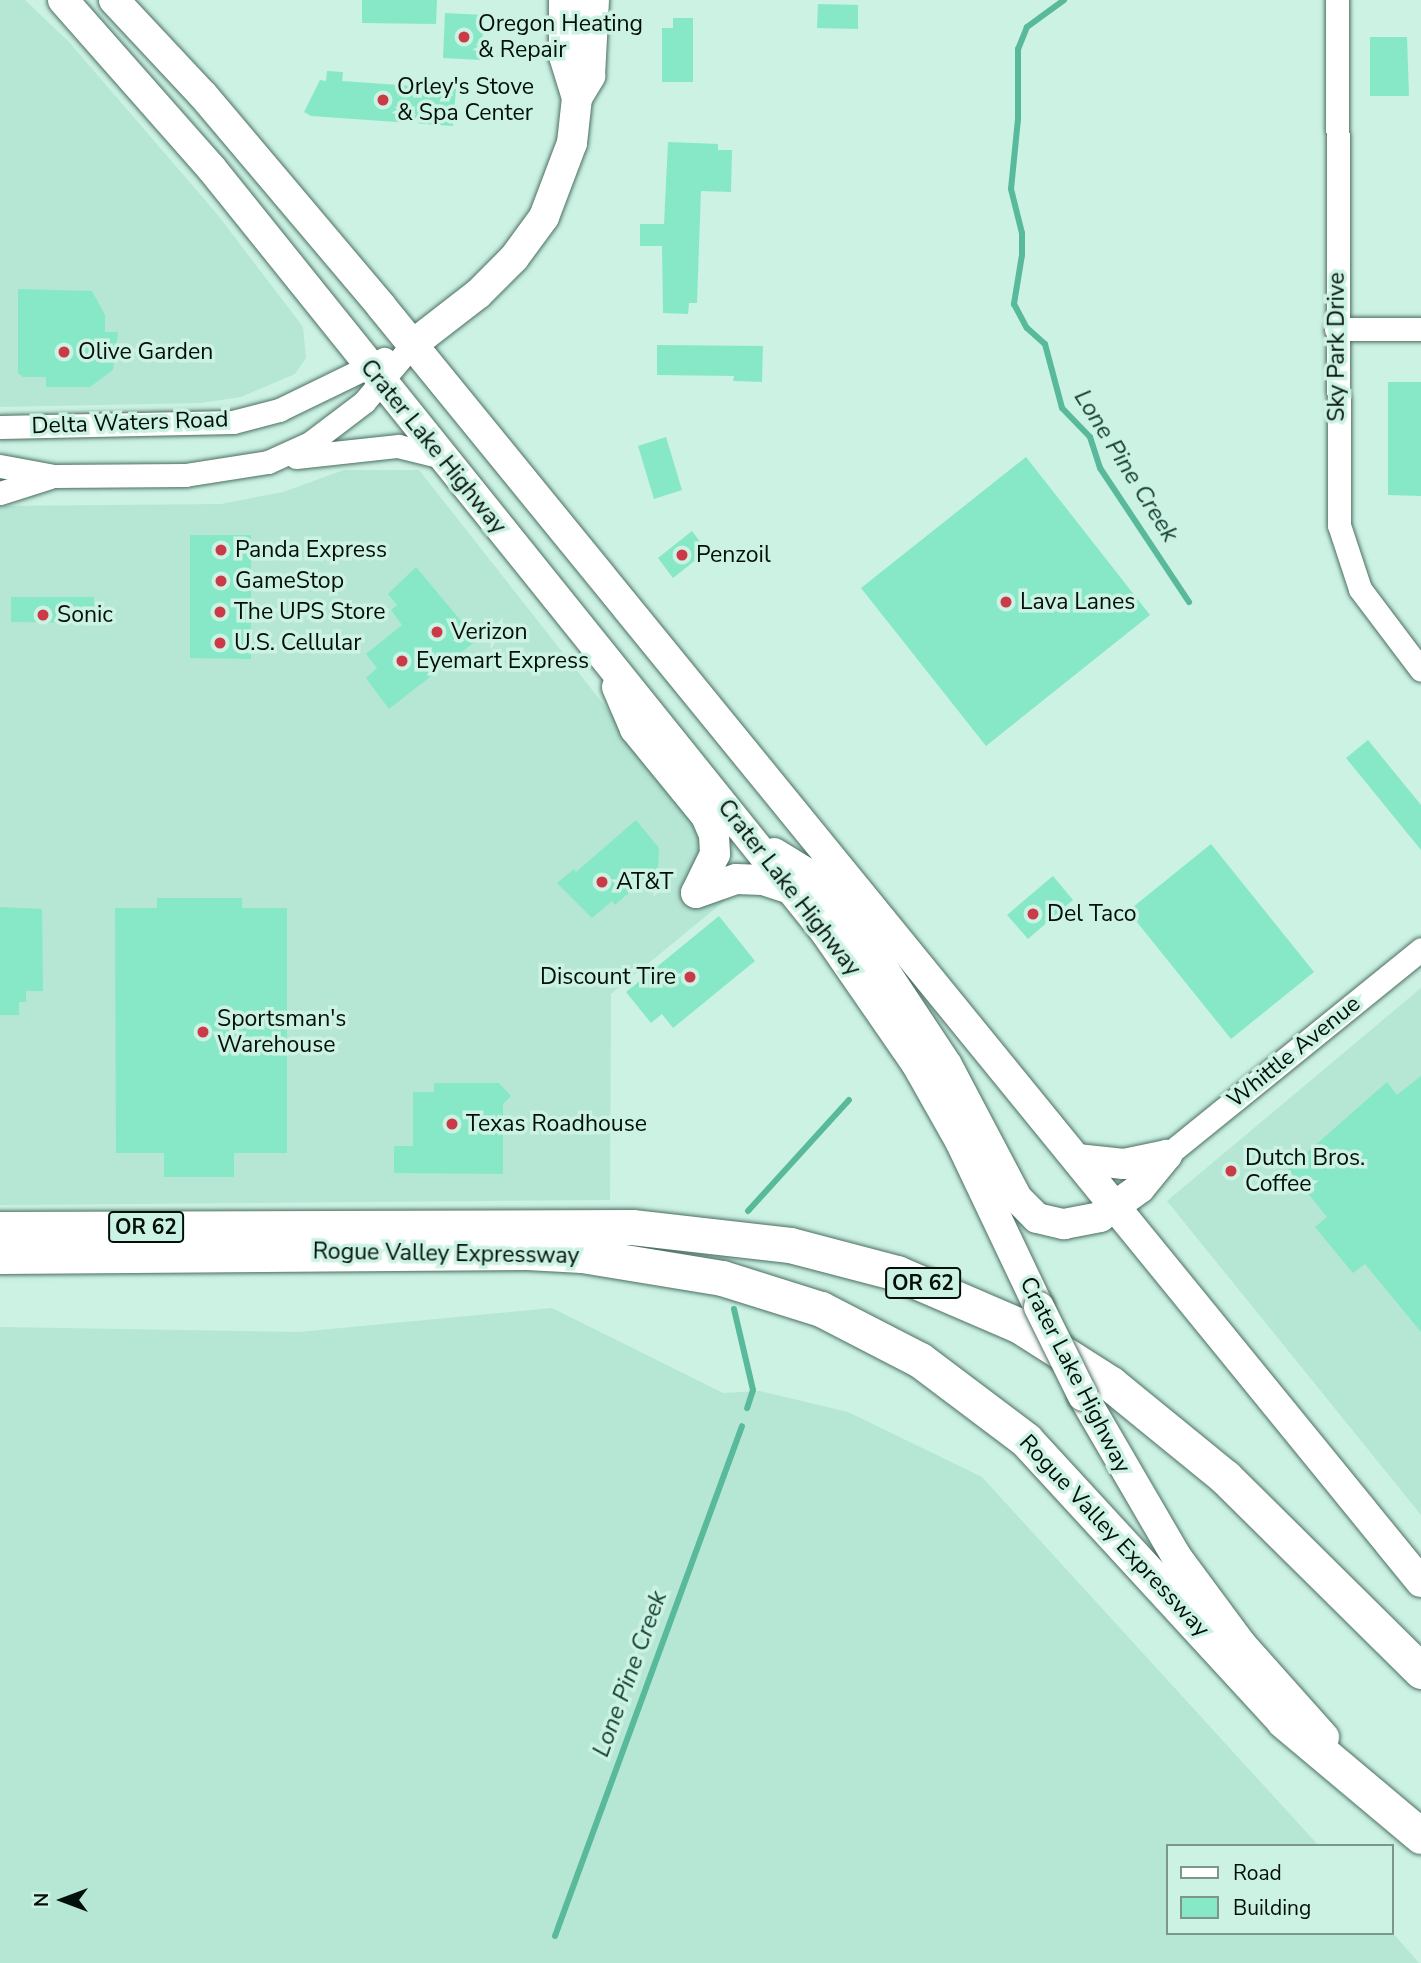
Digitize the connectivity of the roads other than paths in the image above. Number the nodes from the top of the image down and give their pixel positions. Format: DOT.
graph roads {
  1 [pos="64,0"];
  2 [pos="114,0"];
  3 [pos="564,0"];
  4 [pos="594,0"];
  5 [pos="1337,0"];
  6 [pos="577,98"];
  7 [pos="1336,329"];
  8 [pos="1421,329"];
  9 [pos="412,345"];
  10 [pos="375,374"];
  11 [pos="0,427"];
  12 [pos="442,457"];
  13 [pos="268,462"];
  14 [pos="0,466"];
  15 [pos="54,476"];
  16 [pos="0,493"];
  17 [pos="603,655"];
  18 [pos="1421,670"];
  19 [pos="755,841"];
  20 [pos="794,890"];
  21 [pos="1421,948"];
  22 [pos="1167,1155"];
  23 [pos="1077,1159"];
  24 [pos="1117,1205"];
  25 [pos="0,1229"];
  26 [pos="0,1256"];
  27 [pos="1421,1582"];
  28 [pos="1421,1671"];
  29 [pos="1411,1827"];
  1 -- 10 [label="main road, Crater Lake Highway"];
  2 -- 9 [label="main road"];
  3 -- 6 [label="main road, Delta Waters Road"];
  4 -- 6 [label="main road, Delta Waters Road"];
  5 -- 7 [label="street, Sky Park Drive"];
  6 -- 9 [label="main road, Delta Waters Road"];
  7 -- 8 [label="street"];
  7 -- 18 [label="street, Sky Park Drive"];
  9 -- 10 [label="street, Delta Waters Road"];
  9 -- 23 [label="main road"];
  10 -- 11 [label="street, Delta Waters Road"];
  10 -- 12 [label="main road, Crater Lake Highway"];
  10 -- 13 [label="street, Delta Waters Road"];
  12 -- 13 [label="street"];
  12 -- 17 [label="main road, Crater Lake Highway"];
  13 -- 15 [label="street, Delta Waters Road"];
  14 -- 15 [label="street, Delta Waters Road"];
  15 -- 16 [label="street"];
  17 -- 19 [label="main road, Crater Lake Highway"];
  17 -- 20 [label="main road"];
  19 -- 20 [label="main road, Crater Lake Highway"];
  19 -- 24 [label="main road"];
  20 -- 29 [label="main road, Crater Lake Highway, bridge"];
  21 -- 22 [label="street, Whittle Avenue"];
  22 -- 23 [label="main road"];
  22 -- 24 [label="main road"];
  23 -- 24 [label="main road"];
  24 -- 27 [label="main road"];
  25 -- 28 [label="highway, Rogue Valley Expressway / OR 62"];
  26 -- 29 [label="highway, Rogue Valley Expressway / OR 62"];
}
